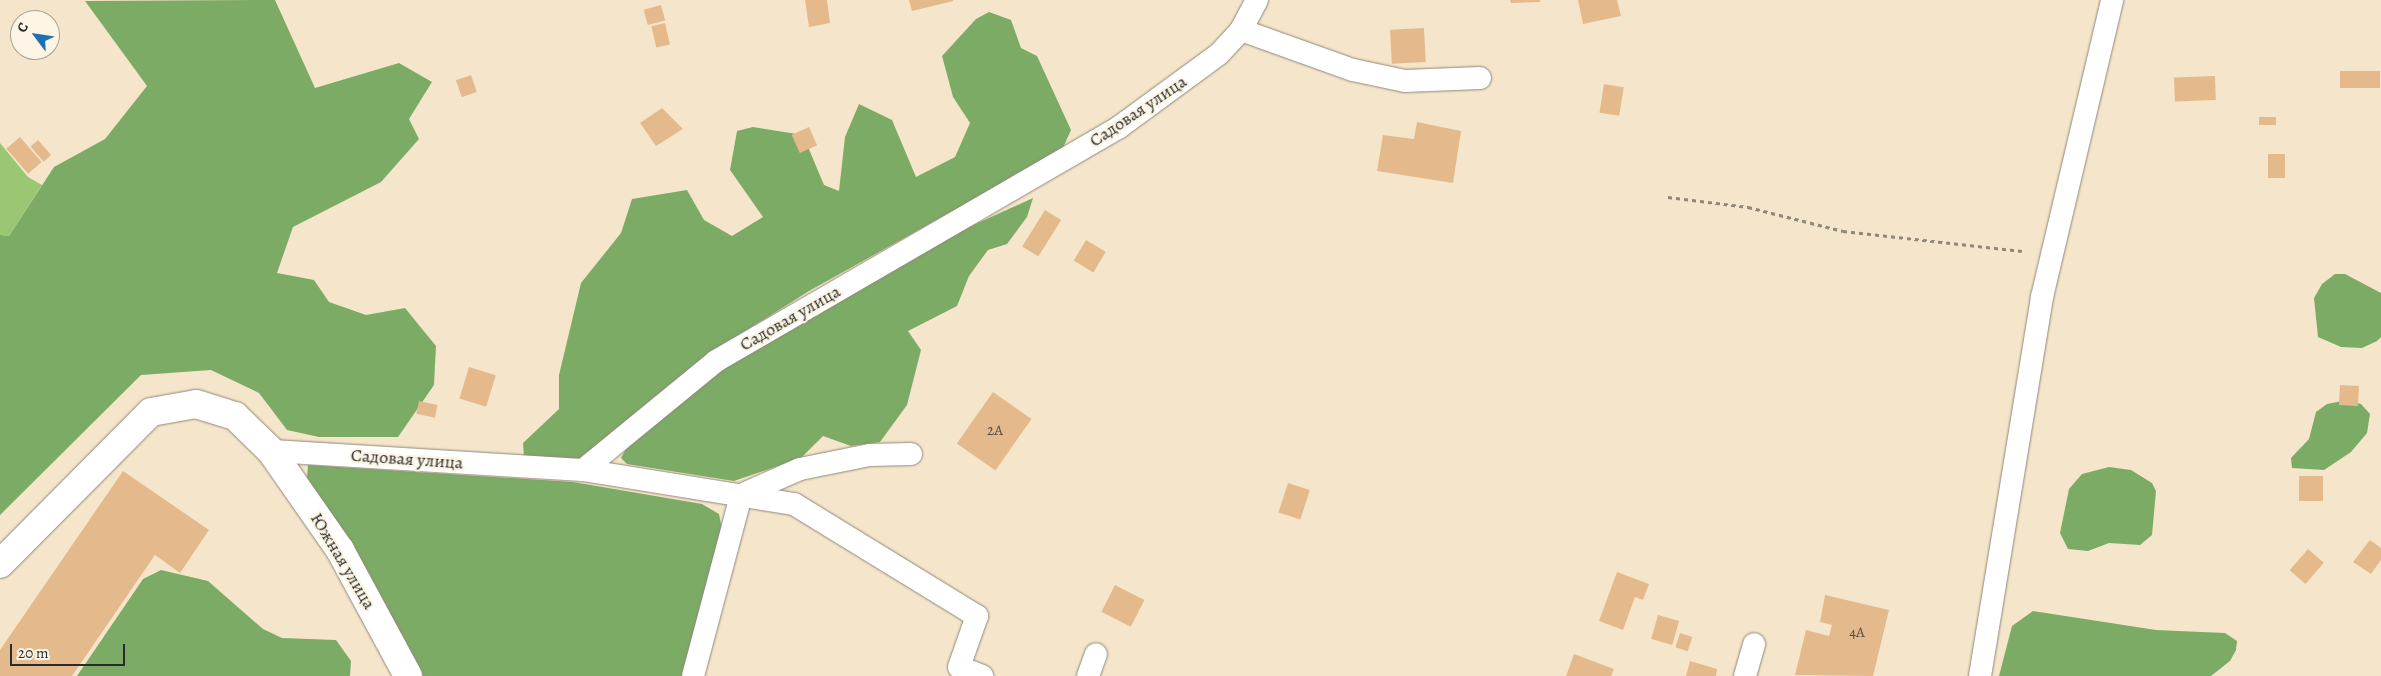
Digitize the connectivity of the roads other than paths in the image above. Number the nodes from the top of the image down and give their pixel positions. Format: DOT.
graph roads {
  1 [pos="1257,0"];
  2 [pos="2112,0"];
  3 [pos="1241,30"];
  4 [pos="1480,78"];
  5 [pos="271,451"];
  6 [pos="911,454"];
  7 [pos="583,470"];
  8 [pos="741,494"];
  9 [pos="0,564"];
  10 [pos="1754,644"];
  11 [pos="1096,654"];
  12 [pos="408,676"];
  13 [pos="693,676"];
  14 [pos="982,676"];
  15 [pos="1088,676"];
  16 [pos="1746,676"];
  17 [pos="1980,676"];
  1 -- 3 [label="lane, Садовая улица"];
  2 -- 17 [label="lane"];
  3 -- 4 [label="lane"];
  3 -- 7 [label="lane, Садовая улица"];
  5 -- 7 [label="lane, Садовая улица"];
  5 -- 9 [label="street, Южная улица"];
  5 -- 12 [label="street, Южная улица"];
  6 -- 8 [label="lane"];
  7 -- 8 [label="lane"];
  8 -- 13 [label="lane"];
  8 -- 14 [label="lane"];
  10 -- 16 [label="lane"];
  11 -- 15 [label="lane"];
}
